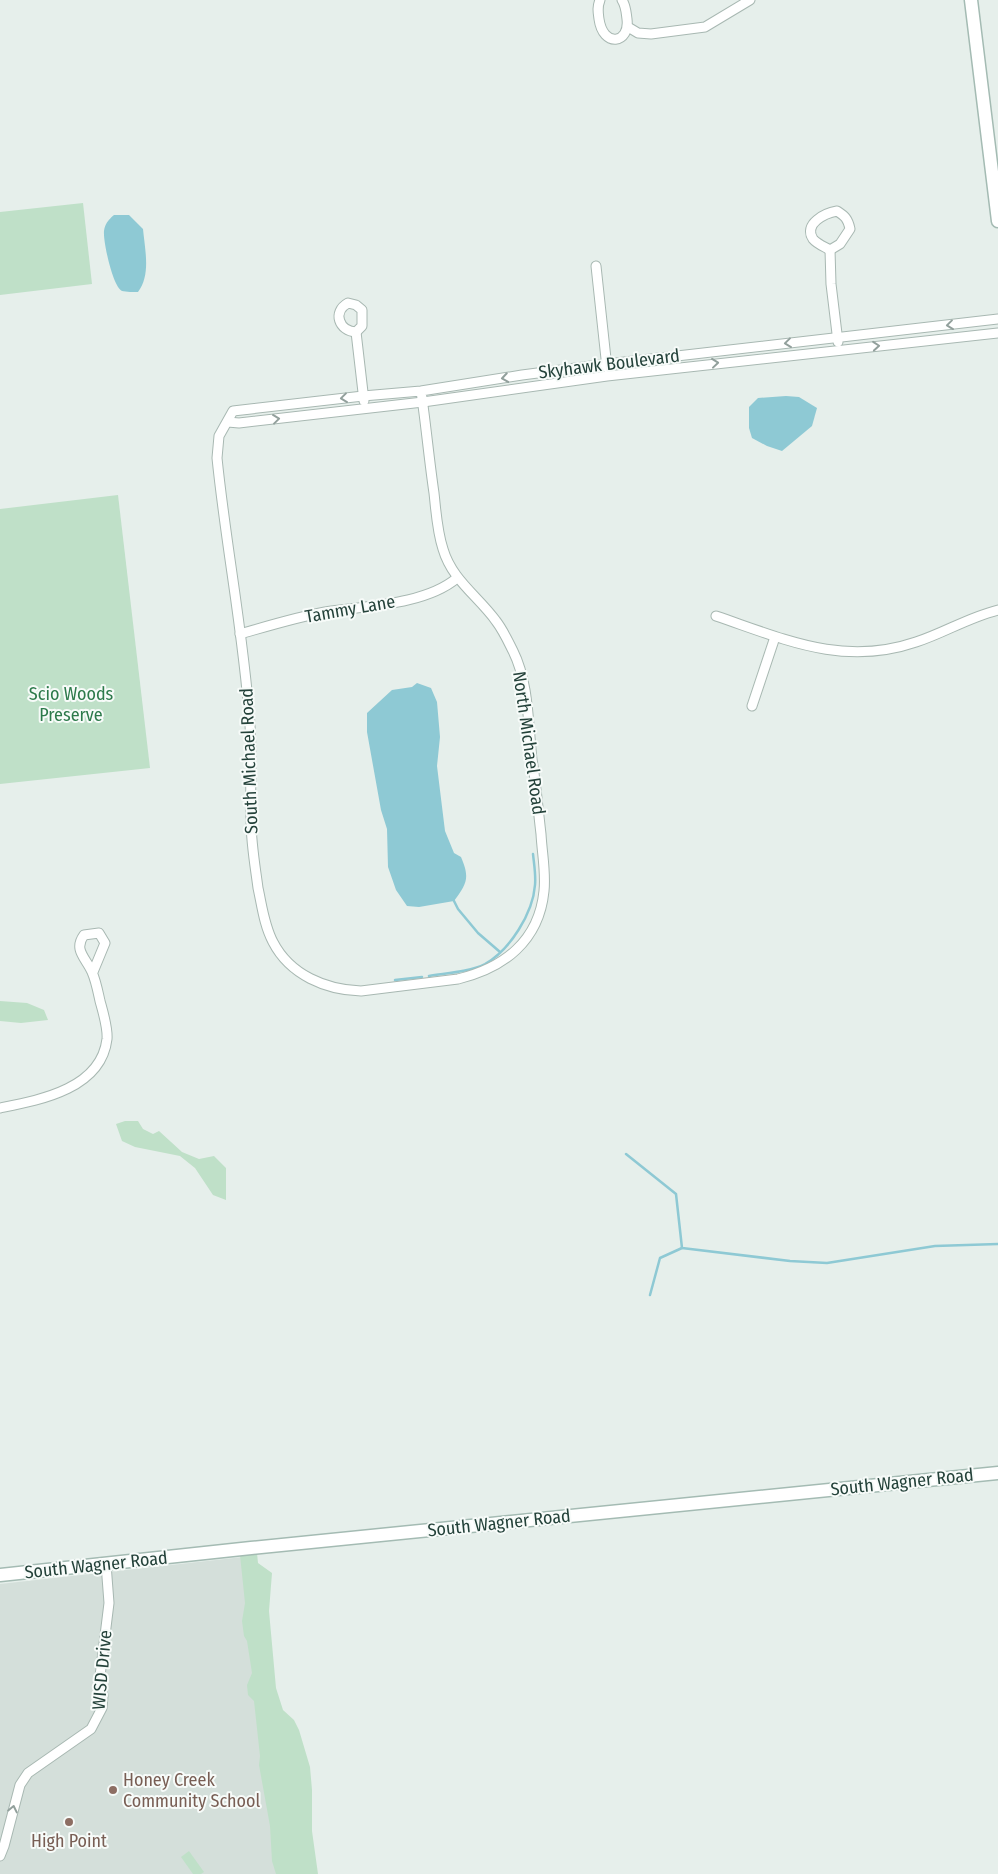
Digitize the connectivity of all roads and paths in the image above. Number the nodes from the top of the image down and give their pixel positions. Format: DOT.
graph roads {
  1 [pos="600,0"];
  2 [pos="622,0"];
  3 [pos="750,0"];
  4 [pos="971,0"];
  5 [pos="628,27"];
  6 [pos="993,141"];
  7 [pos="998,221"];
  8 [pos="830,250"];
  9 [pos="596,266"];
  10 [pos="998,319"];
  11 [pos="356,332"];
  12 [pos="998,333"];
  13 [pos="837,337"];
  14 [pos="838,349"];
  15 [pos="607,364"];
  16 [pos="608,376"];
  17 [pos="421,391"];
  18 [pos="363,396"];
  19 [pos="423,402"];
  20 [pos="365,408"];
  21 [pos="228,422"];
  22 [pos="219,472"];
  23 [pos="457,578"];
  24 [pos="998,610"];
  25 [pos="716,616"];
  26 [pos="240,634"];
  27 [pos="775,637"];
  28 [pos="752,706"];
  29 [pos="93,972"];
  30 [pos="361,990"];
  31 [pos="0,1108"];
  32 [pos="998,1472"];
  33 [pos="106,1564"];
  34 [pos="0,1575"];
  35 [pos="0,1856"];
  1 -- 5 [label="street"];
  2 -- 5 [label="street"];
  3 -- 5 [label="street"];
  4 -- 6 [label="main road"];
  6 -- 7 [label="main road"];
  8 -- 8 [label="street"];
  8 -- 13 [label="street"];
  9 -- 15 [label="street"];
  10 -- 13 [label="street, Skyhawk Boulevard, one-way"];
  11 -- 18 [label="street"];
  14 -- 12 [label="street, Skyhawk Boulevard, one-way"];
  13 -- 14 [label="street"];
  13 -- 15 [label="street, Skyhawk Boulevard, one-way"];
  16 -- 14 [label="street, Skyhawk Boulevard, one-way"];
  15 -- 16 [label="street"];
  15 -- 17 [label="street, Skyhawk Boulevard, one-way"];
  16 -- 19 [label="street, Skyhawk Boulevard"];
  17 -- 18 [label="street, Skyhawk Boulevard"];
  17 -- 19 [label="street, North Michael Road"];
  18 -- 20 [label="street"];
  18 -- 21 [label="street, Skyhawk Boulevard, one-way"];
  19 -- 20 [label="street, Skyhawk Boulevard"];
  19 -- 23 [label="street, North Michael Road"];
  21 -- 20 [label="street, Skyhawk Boulevard, one-way"];
  21 -- 22 [label="street, Skyhawk Boulevard"];
  22 -- 26 [label="street, South Michael Road"];
  23 -- 26 [label="street, Tammy Lane"];
  23 -- 30 [label="street, North Michael Road"];
  24 -- 27 [label="street"];
  25 -- 27 [label="street"];
  26 -- 30 [label="street, South Michael Road"];
  27 -- 28 [label="street"];
  29 -- 31 [label="street"];
  32 -- 33 [label="main road, South Wagner Road"];
  33 -- 34 [label="main road, South Wagner Road"];
  35 -- 33 [label="street, WISD Drive, one-way"];
}
